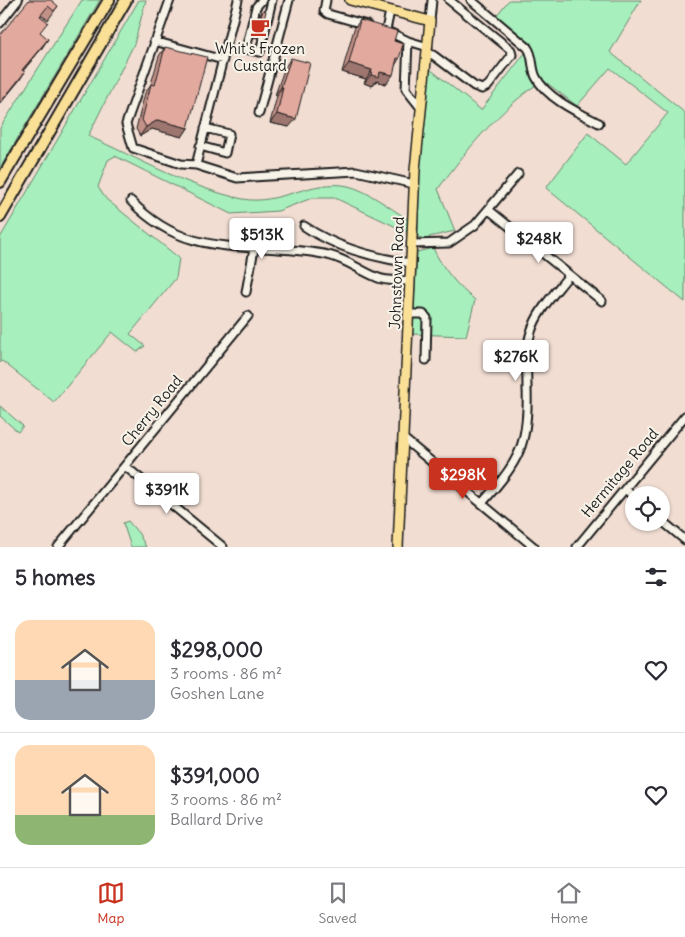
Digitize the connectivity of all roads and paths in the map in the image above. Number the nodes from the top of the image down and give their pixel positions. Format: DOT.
graph roads {
  1 [pos="18,0"];
  2 [pos="109,0"];
  3 [pos="126,0"];
  4 [pos="170,0"];
  5 [pos="262,0"];
  6 [pos="272,0"];
  7 [pos="288,0"];
  8 [pos="326,0"];
  9 [pos="350,0"];
  10 [pos="432,0"];
  11 [pos="449,0"];
  12 [pos="470,0"];
  13 [pos="236,1"];
  14 [pos="364,2"];
  15 [pos="390,11"];
  16 [pos="430,21"];
  17 [pos="0,22"];
  18 [pos="386,30"];
  19 [pos="154,41"];
  20 [pos="408,41"];
  21 [pos="427,50"];
  22 [pos="223,60"];
  23 [pos="421,108"];
  24 [pos="259,113"];
  25 [pos="599,123"];
  26 [pos="205,128"];
  27 [pos="200,146"];
  28 [pos="196,165"];
  29 [pos="518,174"];
  30 [pos="0,182"];
  31 [pos="414,184"];
  32 [pos="131,201"];
  33 [pos="489,210"];
  34 [pos="0,216"];
  35 [pos="304,226"];
  36 [pos="412,244"];
  37 [pos="254,249"];
  38 [pos="411,263"];
  39 [pos="569,275"];
  40 [pos="410,281"];
  41 [pos="246,292"];
  42 [pos="602,301"];
  43 [pos="409,314"];
  44 [pos="248,316"];
  45 [pos="426,360"];
  46 [pos="685,416"];
  47 [pos="404,439"];
  48 [pos="125,466"];
  49 [pos="627,486"];
  50 [pos="625,489"];
  51 [pos="483,502"];
  52 [pos="670,528"];
  53 [pos="685,540"];
  54 [pos="58,547"];
  55 [pos="223,547"];
  56 [pos="398,547"];
  57 [pos="534,547"];
  58 [pos="577,547"];
  1 -- 17 [label="street"];
  2 -- 30 [label="highway"];
  3 -- 34 [label="highway"];
  4 -- 19 [label="street"];
  5 -- 6 [label="street"];
  7 -- 24 [label="street"];
  8 -- 18 [label="street"];
  9 -- 14 [label="main road"];
  10 -- 16 [label="street, Johnstown Road"];
  11 -- 21 [label="street"];
  12 -- 25 [label="street"];
  13 -- 22 [label="street"];
  14 -- 15 [label="main road"];
  15 -- 16 [label="main road"];
  15 -- 18 [label="street"];
  16 -- 21 [label="main road, Johnstown Road"];
  18 -- 20 [label="street"];
  19 -- 22 [label="street"];
  19 -- 28 [label="street"];
  20 -- 21 [label="street"];
  20 -- 23 [label="street"];
  21 -- 23 [label="main road, Johnstown Road"];
  22 -- 26 [label="street"];
  23 -- 31 [label="main road, Johnstown Road"];
  26 -- 27 [label="street"];
  26 -- 27 [label="street"];
  27 -- 28 [label="street"];
  28 -- 31 [label="street"];
  29 -- 33 [label="street"];
  31 -- 36 [label="main road, Johnstown Road"];
  32 -- 37 [label="street"];
  33 -- 36 [label="street"];
  33 -- 39 [label="street"];
  35 -- 38 [label="street"];
  36 -- 38 [label="main road, Johnstown Road"];
  37 -- 40 [label="street"];
  37 -- 41 [label="street"];
  38 -- 40 [label="main road, Johnstown Road"];
  39 -- 42 [label="street"];
  39 -- 51 [label="street"];
  40 -- 43 [label="main road, Johnstown Road"];
  43 -- 45 [label="street"];
  43 -- 47 [label="main road, Johnstown Road"];
  44 -- 48 [label="street, Cherry Road"];
  46 -- 49 [label="street, Hermitage Road"];
  47 -- 51 [label="street"];
  47 -- 56 [label="main road, Johnstown Road"];
  48 -- 54 [label="street, Cherry Road"];
  48 -- 55 [label="street"];
  50 -- 58 [label="street, Hermitage Road"];
  51 -- 57 [label="street"];
  52 -- 53 [label="street"];
}
